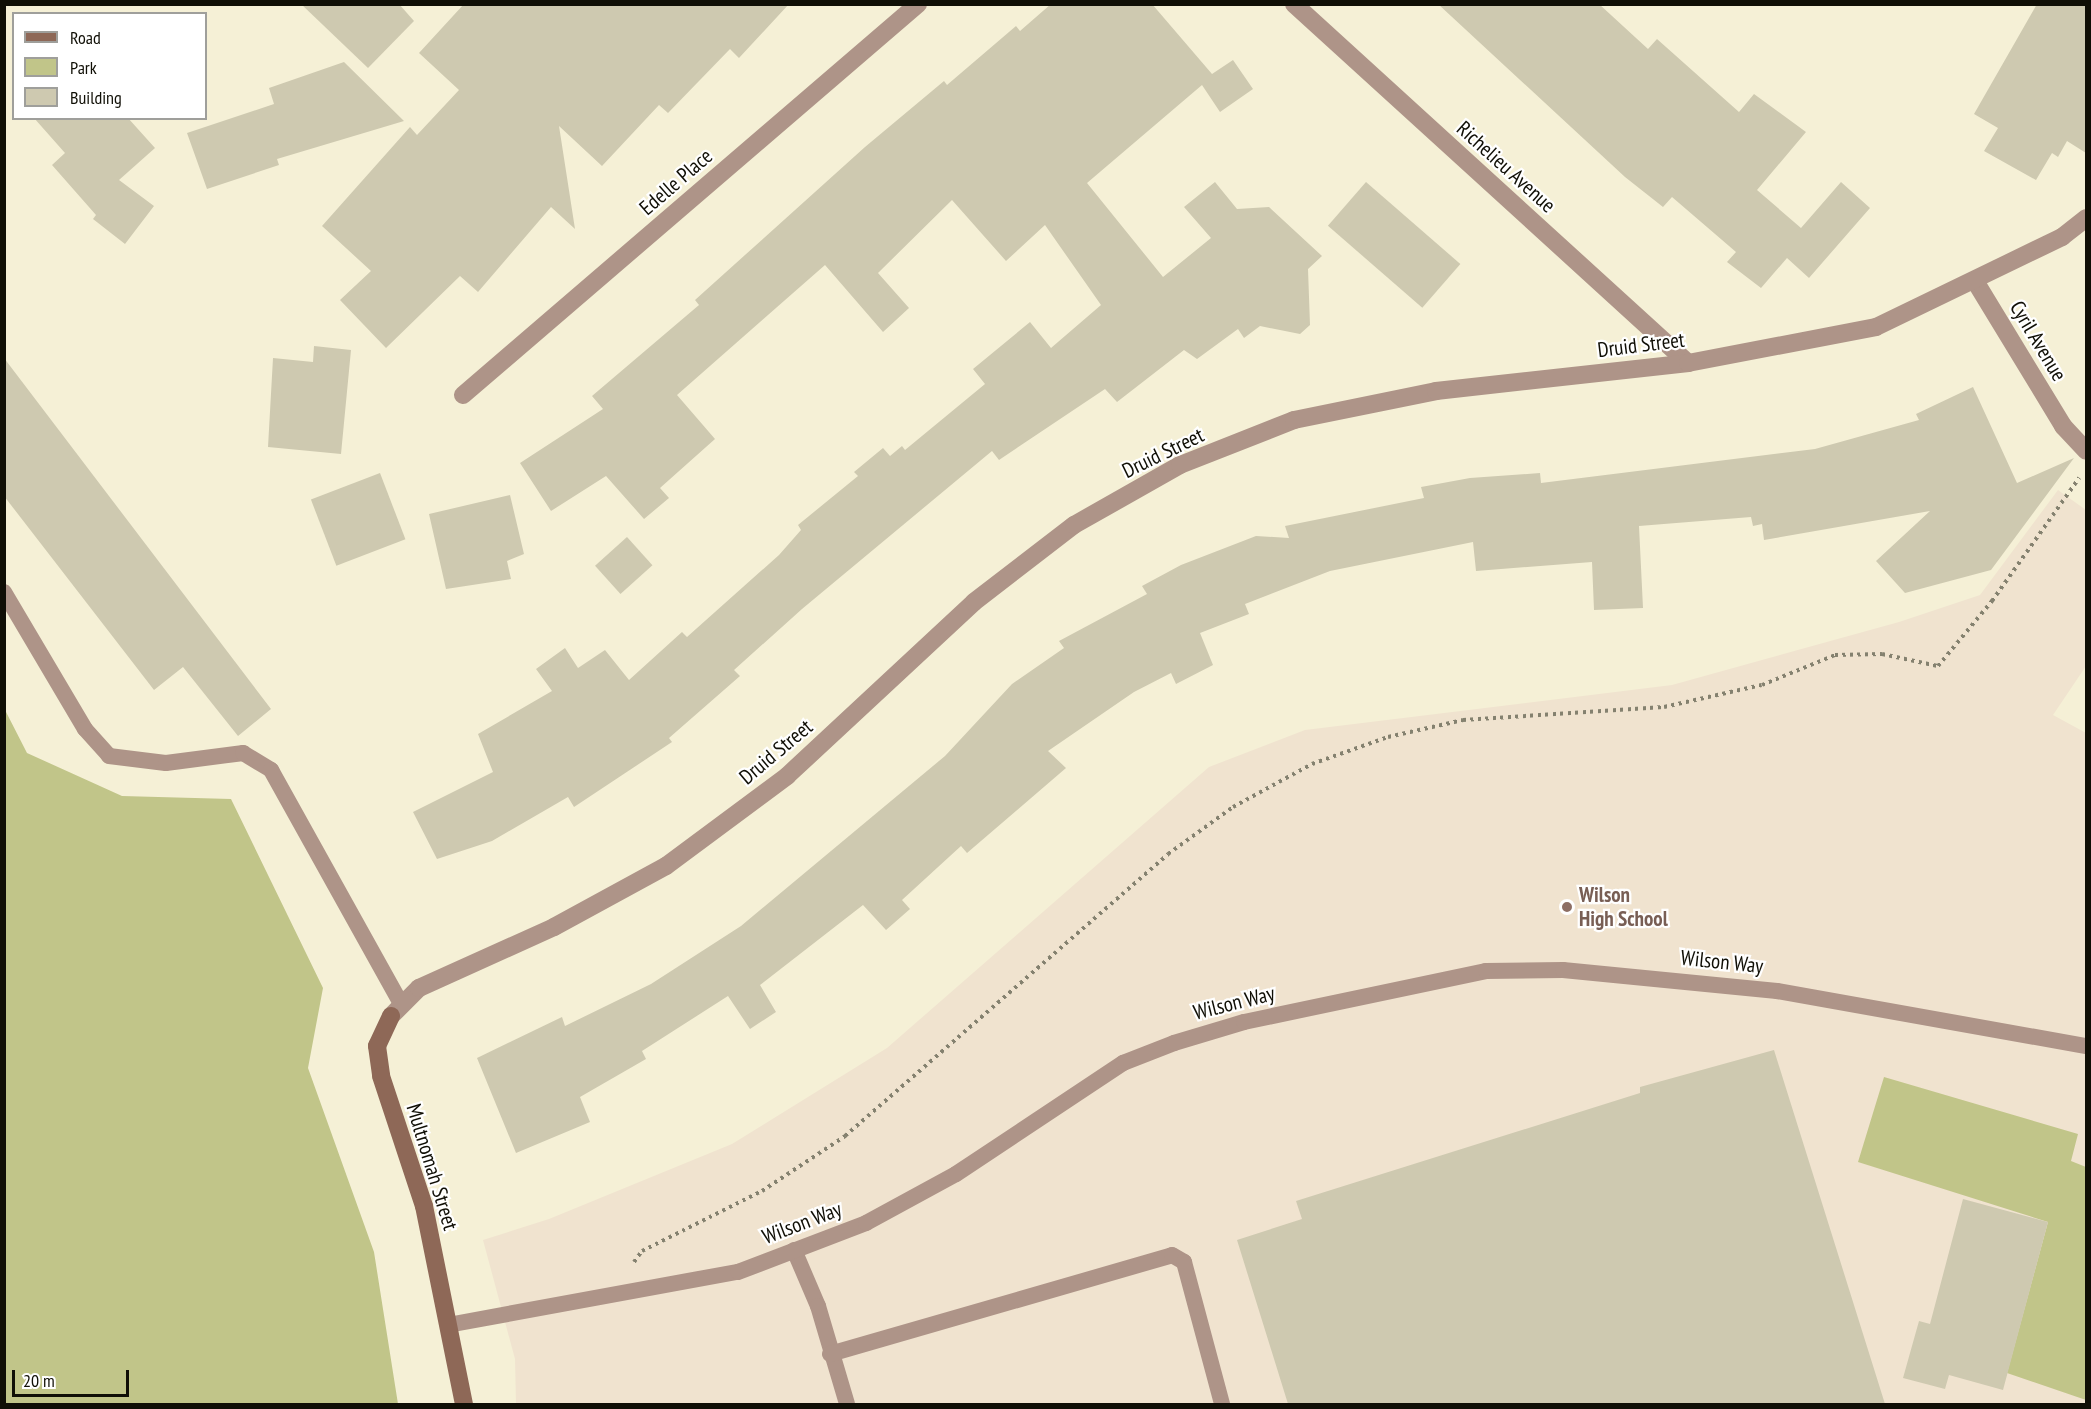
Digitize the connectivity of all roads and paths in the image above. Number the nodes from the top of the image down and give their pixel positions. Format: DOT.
graph roads {
  1 [pos="918,4"];
  2 [pos="1294,4"];
  3 [pos="2086,218"];
  4 [pos="1975,281"];
  5 [pos="1688,363"];
  6 [pos="463,395"];
  7 [pos="2086,451"];
  8 [pos="2086,468"];
  9 [pos="4,592"];
  10 [pos="396,1011"];
  11 [pos="2086,1046"];
  12 [pos="794,1250"];
  13 [pos="610,1297"];
  14 [pos="448,1325"];
  15 [pos="830,1354"];
  16 [pos="464,1404"];
  17 [pos="847,1404"];
  18 [pos="1222,1404"];
  1 -- 6 [label="street, Edelle Place"];
  2 -- 5 [label="street, Richelieu Avenue"];
  3 -- 4 [label="street, Druid Street"];
  4 -- 5 [label="street, Druid Street"];
  4 -- 7 [label="street, Cyril Avenue"];
  5 -- 10 [label="street, Druid Street"];
  8 -- 13 [label="path"];
  9 -- 10 [label="lane"];
  10 -- 14 [label="street, Multnomah Street"];
  11 -- 12 [label="lane, Wilson Way"];
  12 -- 13 [label="lane, Wilson Way"];
  12 -- 15 [label="lane"];
  13 -- 14 [label="lane, Wilson Way"];
  14 -- 16 [label="street, Multnomah Street"];
  15 -- 17 [label="lane"];
  15 -- 18 [label="lane"];
}
